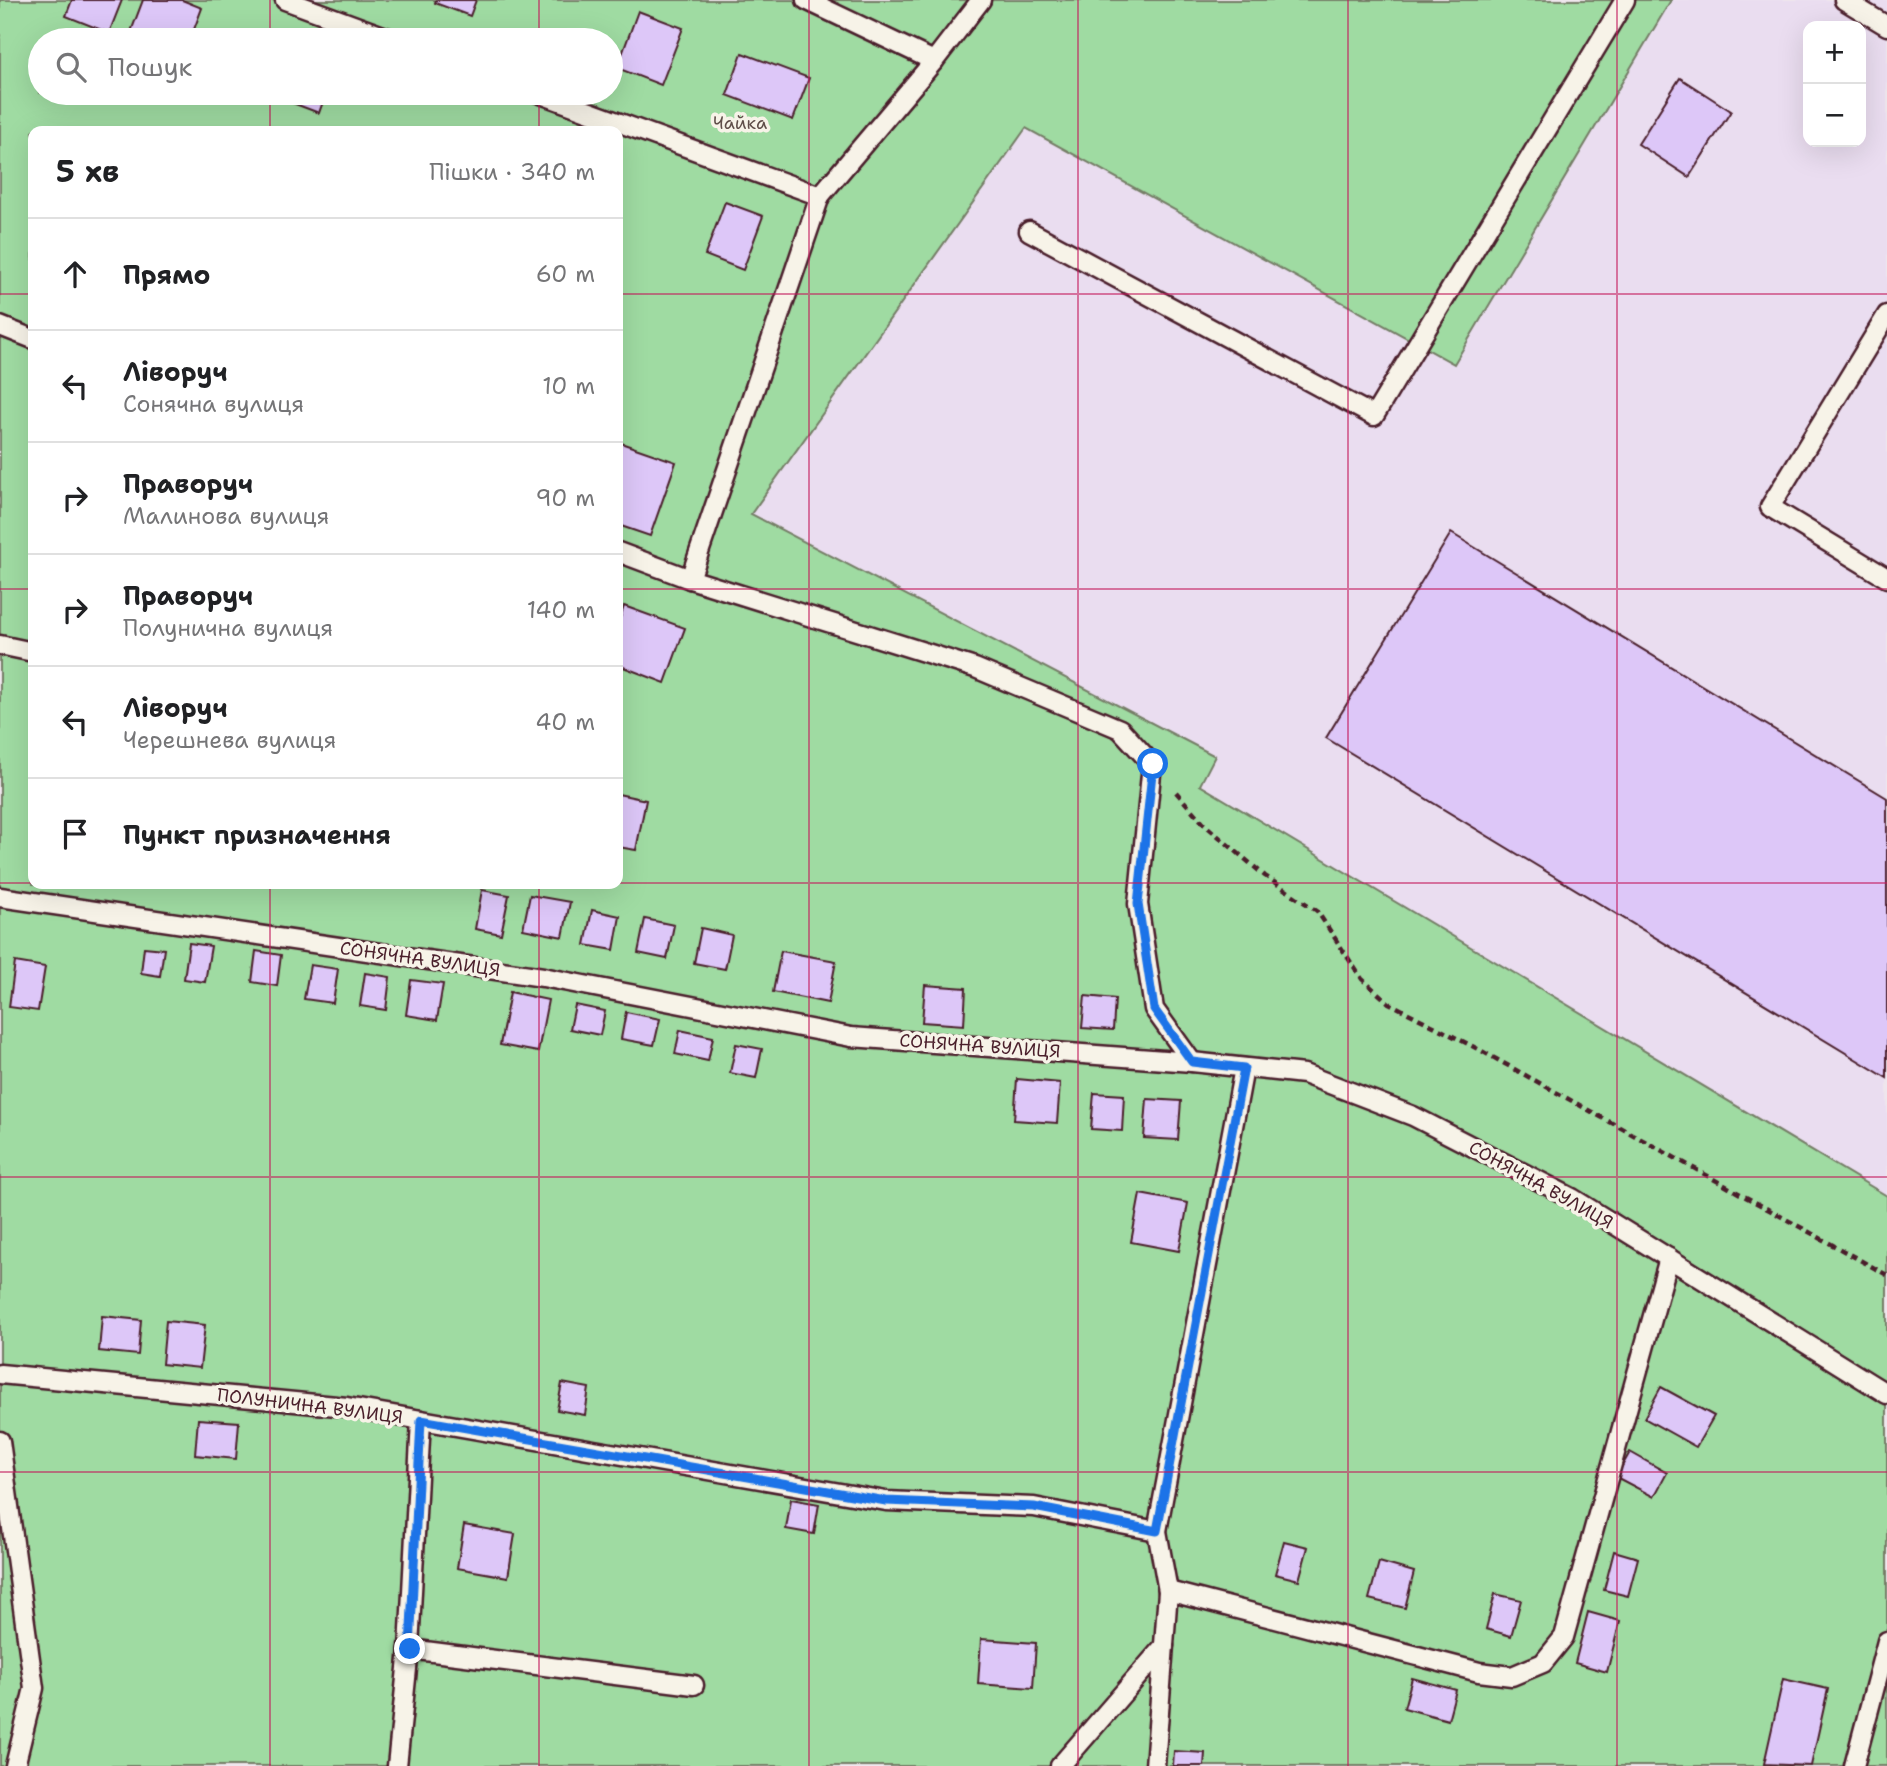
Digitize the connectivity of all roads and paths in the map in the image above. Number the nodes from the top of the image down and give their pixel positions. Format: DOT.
graph roads {
  1 [pos="285,0"];
  2 [pos="806,0"];
  3 [pos="981,0"];
  4 [pos="1625,0"];
  5 [pos="1844,0"];
  6 [pos="1887,26"];
  7 [pos="361,28"];
  8 [pos="933,61"];
  9 [pos="571,105"];
  10 [pos="820,196"];
  11 [pos="1029,231"];
  12 [pos="1887,315"];
  13 [pos="0,327"];
  14 [pos="28,337"];
  15 [pos="623,554"];
  16 [pos="1887,578"];
  17 [pos="690,579"];
  18 [pos="0,645"];
  19 [pos="28,651"];
  20 [pos="1153,764"];
  21 [pos="0,897"];
  22 [pos="1192,1062"];
  23 [pos="1244,1068"];
  24 [pos="1669,1258"];
  25 [pos="1887,1275"];
  26 [pos="0,1374"];
  27 [pos="1887,1394"];
  28 [pos="421,1420"];
  29 [pos="0,1441"];
  30 [pos="1157,1531"];
  31 [pos="1168,1591"];
  32 [pos="1887,1641"];
  33 [pos="1164,1646"];
  34 [pos="410,1649"];
  35 [pos="694,1685"];
  36 [pos="1880,1703"];
  37 [pos="15,1766"];
  38 [pos="397,1766"];
  39 [pos="1060,1766"];
  40 [pos="1155,1766"];
  41 [pos="1854,1766"];
  1 -- 7 [label="lane"];
  2 -- 8 [label="lane"];
  3 -- 8 [label="lane"];
  4 -- 11 [label="lane"];
  5 -- 6 [label="lane"];
  8 -- 10 [label="lane"];
  9 -- 10 [label="lane"];
  10 -- 17 [label="lane"];
  12 -- 16 [label="lane"];
  13 -- 14 [label="lane"];
  15 -- 17 [label="lane"];
  17 -- 20 [label="lane"];
  18 -- 19 [label="lane"];
  20 -- 22 [label="lane"];
  20 -- 25 [label="path"];
  21 -- 22 [label="lane, СОНЯЧНА ВУЛИЦЯ"];
  22 -- 23 [label="lane, СОНЯЧНА ВУЛИЦЯ"];
  23 -- 24 [label="lane, СОНЯЧНА ВУЛИЦЯ"];
  23 -- 30 [label="lane"];
  24 -- 27 [label="lane, СОНЯЧНА ВУЛИЦЯ"];
  24 -- 31 [label="lane"];
  26 -- 28 [label="lane, ПОЛУНИЧНА ВУЛИЦЯ"];
  28 -- 30 [label="lane, ПОЛУНИЧНА ВУЛИЦЯ"];
  28 -- 34 [label="lane"];
  29 -- 37 [label="lane"];
  30 -- 31 [label="lane"];
  31 -- 33 [label="lane"];
  32 -- 36 [label="lane"];
  33 -- 39 [label="lane"];
  33 -- 40 [label="lane"];
  34 -- 35 [label="lane"];
  34 -- 38 [label="lane"];
  36 -- 41 [label="lane"];
}
